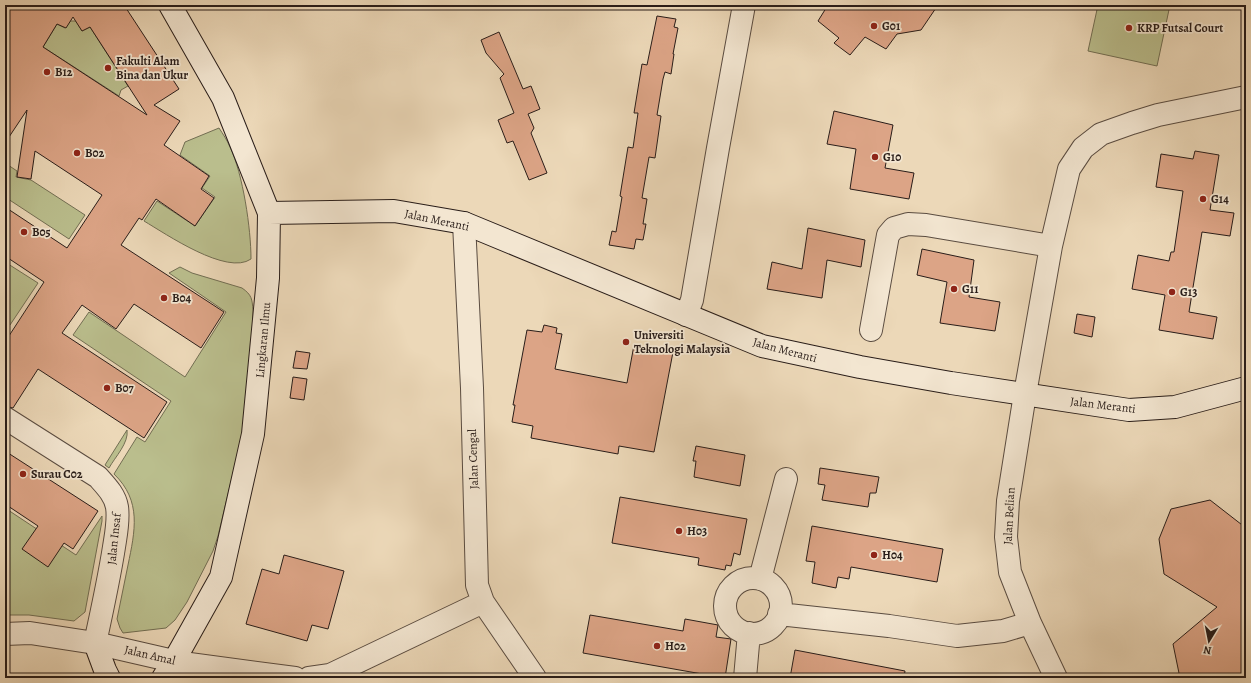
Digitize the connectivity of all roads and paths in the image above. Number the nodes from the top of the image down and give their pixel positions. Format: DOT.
graph roads {
  1 [pos="170,5"];
  2 [pos="744,5"];
  3 [pos="1246,97"];
  4 [pos="269,213"];
  5 [pos="464,223"];
  6 [pos="1051,246"];
  7 [pos="686,315"];
  8 [pos="872,330"];
  9 [pos="1246,388"];
  10 [pos="1025,394"];
  11 [pos="5,418"];
  12 [pos="786,479"];
  13 [pos="760,579"];
  14 [pos="482,602"];
  15 [pos="779,614"];
  16 [pos="1030,623"];
  17 [pos="749,633"];
  18 [pos="5,634"];
  19 [pos="95,643"];
  20 [pos="168,669"];
  21 [pos="109,678"];
  22 [pos="295,678"];
  23 [pos="310,678"];
  24 [pos="535,678"];
  25 [pos="745,678"];
  26 [pos="1056,678"];
  1 -- 4 [label="street, Lingkaran Ilmu"];
  2 -- 7 [label="street"];
  3 -- 6 [label="street, Jalan Belian"];
  4 -- 5 [label="street, Jalan Meranti"];
  4 -- 20 [label="street, Lingkaran Ilmu"];
  5 -- 7 [label="street, Jalan Meranti"];
  5 -- 14 [label="street, Jalan Cengal"];
  6 -- 8 [label="street"];
  6 -- 10 [label="street, Jalan Belian"];
  7 -- 10 [label="street, Jalan Meranti"];
  9 -- 10 [label="street, Jalan Meranti"];
  10 -- 16 [label="street, Jalan Belian"];
  11 -- 19 [label="street, Jalan Insaf"];
  12 -- 13 [label="street"];
  13 -- 15 [label="street"];
  13 -- 17 [label="street"];
  14 -- 23 [label="street"];
  14 -- 24 [label="street, Jalan Cengal"];
  15 -- 16 [label="street"];
  15 -- 17 [label="street"];
  16 -- 26 [label="street, Jalan Belian"];
  17 -- 25 [label="street"];
  18 -- 19 [label="street, Jalan Amal"];
  19 -- 20 [label="street, Jalan Amal"];
  19 -- 21 [label="street"];
  20 -- 22 [label="street, Jalan Amal"];
}
